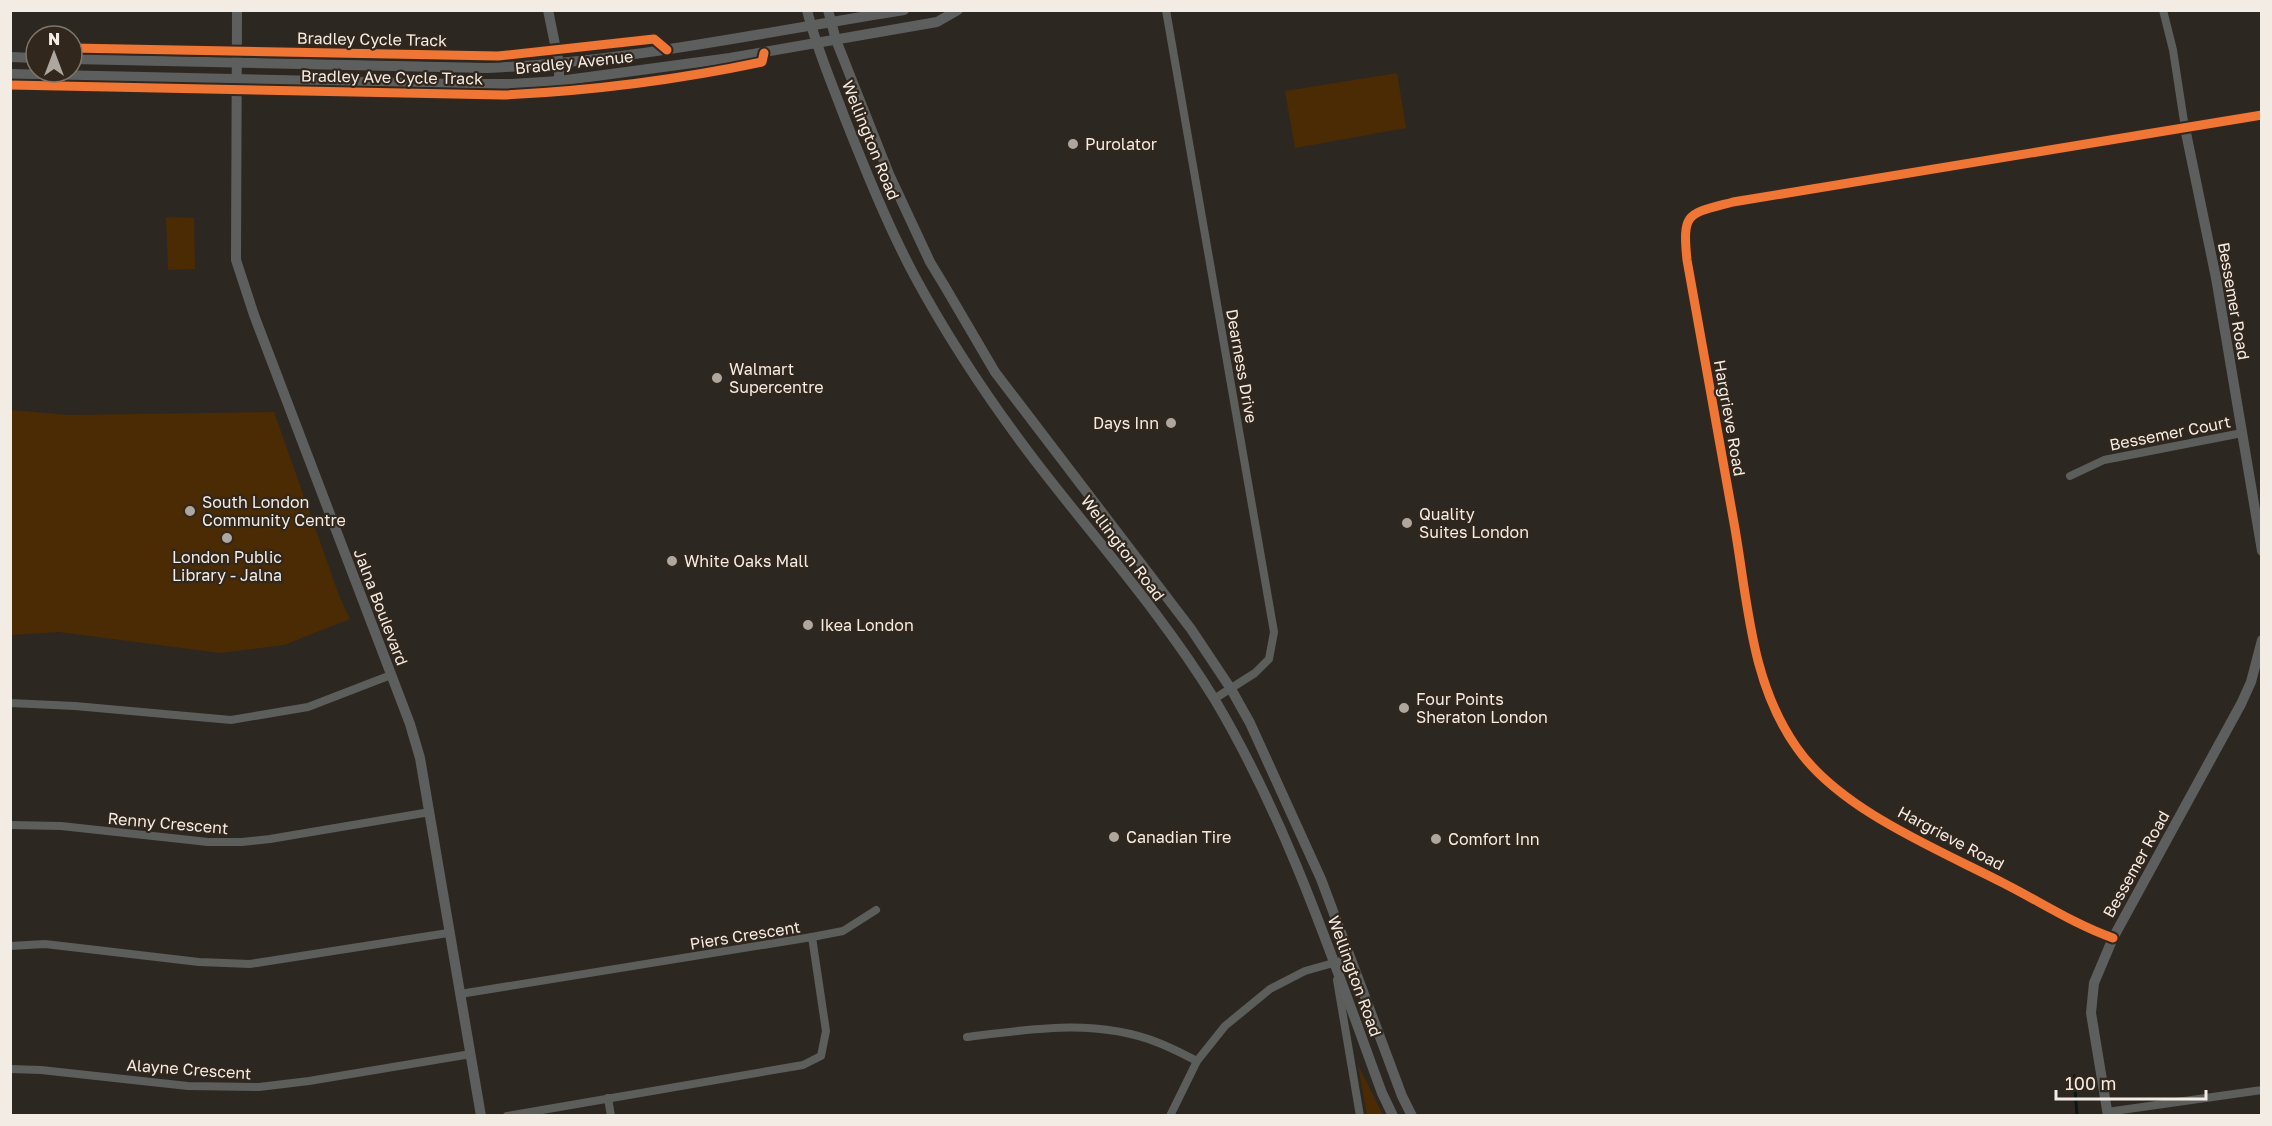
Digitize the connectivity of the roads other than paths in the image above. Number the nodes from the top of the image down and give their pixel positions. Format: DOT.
graph roads {
  1 [pos="237,10"];
  2 [pos="548,10"];
  3 [pos="807,10"];
  4 [pos="828,10"];
  5 [pos="904,10"];
  6 [pos="1166,10"];
  7 [pos="2163,10"];
  8 [pos="955,11"];
  9 [pos="831,23"];
  10 [pos="811,27"];
  11 [pos="836,40"];
  12 [pos="816,44"];
  13 [pos="84,59"];
  14 [pos="237,62"];
  15 [pos="559,64"];
  16 [pos="10,74"];
  17 [pos="237,79"];
  18 [pos="559,81"];
  19 [pos="2262,115"];
  20 [pos="2185,128"];
  21 [pos="990,364"];
  22 [pos="974,376"];
  23 [pos="2242,433"];
  24 [pos="2070,476"];
  25 [pos="2262,551"];
  26 [pos="2262,640"];
  27 [pos="391,675"];
  28 [pos="1231,689"];
  29 [pos="1214,699"];
  30 [pos="10,703"];
  31 [pos="430,812"];
  32 [pos="10,825"];
  33 [pos="876,910"];
  34 [pos="448,933"];
  35 [pos="812,938"];
  36 [pos="2113,938"];
  37 [pos="10,946"];
  38 [pos="1351,958"];
  39 [pos="1334,964"];
  40 [pos="460,994"];
  41 [pos="967,1037"];
  42 [pos="471,1054"];
  43 [pos="1197,1061"];
  44 [pos="10,1069"];
  45 [pos="2262,1090"];
  46 [pos="608,1098"];
  47 [pos="2107,1114"];
  48 [pos="481,1116"];
  49 [pos="507,1116"];
  50 [pos="610,1116"];
  51 [pos="1170,1116"];
  52 [pos="1360,1116"];
  53 [pos="1393,1116"];
  54 [pos="1412,1116"];
  1 -- 14 [label="main road, Jalna Boulevard"];
  2 -- 15 [label="main road"];
  3 -- 10 [label="main road, Wellington Road"];
  4 -- 9 [label="main road, Wellington Road"];
  5 -- 9 [label="main road, Bradley Avenue"];
  6 -- 28 [label="street, Dearness Drive"];
  7 -- 20 [label="street"];
  8 -- 11 [label="main road, Bradley Avenue"];
  9 -- 10 [label="main road, Bradley Avenue"];
  9 -- 11 [label="main road, Wellington Road"];
  10 -- 12 [label="main road, Wellington Road"];
  10 -- 15 [label="main road, Bradley Avenue"];
  11 -- 12 [label="main road, Bradley Avenue"];
  11 -- 21 [label="main road, Wellington Road"];
  12 -- 18 [label="main road, Bradley Avenue"];
  12 -- 22 [label="main road, Wellington Road"];
  13 -- 14 [label="main road, Bradley Avenue"];
  14 -- 15 [label="main road, Bradley Avenue"];
  14 -- 17 [label="main road, Jalna Boulevard"];
  15 -- 18 [label="main road"];
  16 -- 17 [label="main road, Bradley Avenue"];
  17 -- 18 [label="main road, Bradley Avenue"];
  17 -- 27 [label="main road, Jalna Boulevard"];
  19 -- 20 [label="main road"];
  20 -- 23 [label="main road, Bessemer Road"];
  20 -- 36 [label="street, Hargrieve Road"];
  21 -- 22 [label="main road"];
  21 -- 28 [label="main road, Wellington Road"];
  22 -- 29 [label="main road, Wellington Road"];
  23 -- 24 [label="street, Bessemer Court"];
  23 -- 25 [label="main road, Bessemer Road"];
  26 -- 36 [label="main road, Bessemer Road"];
  27 -- 30 [label="street"];
  27 -- 31 [label="main road, Jalna Boulevard"];
  28 -- 29 [label="street, Dearness Drive"];
  28 -- 38 [label="main road, Wellington Road"];
  29 -- 39 [label="main road, Wellington Road"];
  31 -- 32 [label="street, Renny Crescent"];
  31 -- 34 [label="main road, Jalna Boulevard"];
  33 -- 35 [label="street"];
  34 -- 37 [label="street"];
  34 -- 40 [label="main road, Jalna Boulevard"];
  35 -- 40 [label="street, Piers Crescent"];
  35 -- 46 [label="street, Piers Crescent"];
  36 -- 47 [label="main road, Bessemer Road"];
  38 -- 39 [label="street"];
  38 -- 54 [label="main road, Wellington Road"];
  39 -- 43 [label="street"];
  39 -- 52 [label="street"];
  39 -- 53 [label="main road, Wellington Road"];
  40 -- 42 [label="main road, Jalna Boulevard"];
  41 -- 43 [label="street"];
  42 -- 44 [label="street, Alayne Crescent"];
  42 -- 48 [label="main road, Jalna Boulevard"];
  43 -- 51 [label="street"];
  45 -- 47 [label="street"];
  46 -- 49 [label="street, Piers Crescent"];
  46 -- 50 [label="street"];
}
